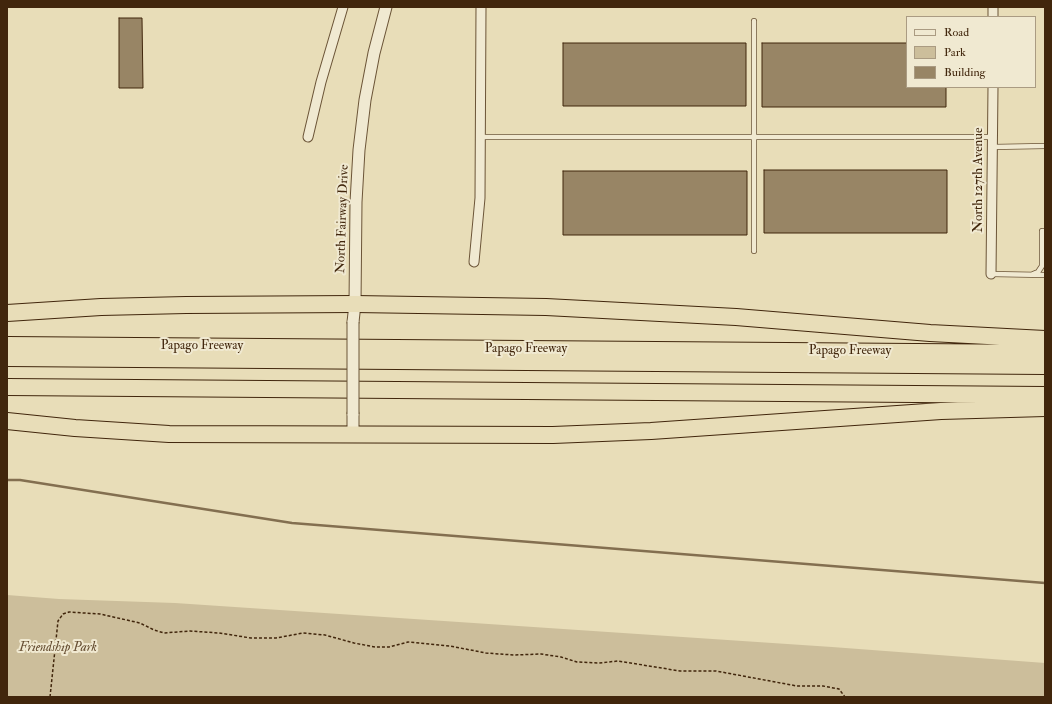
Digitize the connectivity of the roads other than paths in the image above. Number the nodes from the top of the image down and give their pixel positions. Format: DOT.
graph roads {
  1 [pos="342,7"];
  2 [pos="386,7"];
  3 [pos="481,7"];
  4 [pos="754,21"];
  5 [pos="993,88"];
  6 [pos="308,137"];
  7 [pos="481,137"];
  8 [pos="754,137"];
  9 [pos="992,137"];
  10 [pos="1045,146"];
  11 [pos="992,147"];
  12 [pos="1045,231"];
  13 [pos="754,251"];
  14 [pos="474,262"];
  15 [pos="991,274"];
  16 [pos="1032,275"];
  17 [pos="1045,275"];
  18 [pos="355,304"];
  19 [pos="7,313"];
  20 [pos="1045,339"];
  21 [pos="7,345"];
  22 [pos="1045,353"];
  23 [pos="7,358"];
  24 [pos="1045,366"];
  25 [pos="7,387"];
  26 [pos="1045,395"];
  27 [pos="1045,408"];
  28 [pos="7,422"];
  29 [pos="353,434"];
  1 -- 6 [label="street"];
  2 -- 18 [label="street, North Fairway Drive"];
  3 -- 7 [label="street"];
  4 -- 8 [label="lane"];
  5 -- 9 [label="street, North 127th Avenue"];
  7 -- 8 [label="lane"];
  7 -- 14 [label="street"];
  8 -- 9 [label="lane"];
  8 -- 13 [label="lane"];
  9 -- 11 [label="street, North 127th Avenue"];
  10 -- 11 [label="lane"];
  11 -- 15 [label="street, North 127th Avenue"];
  12 -- 16 [label="lane"];
  15 -- 16 [label="lane"];
  16 -- 17 [label="lane"];
  18 -- 19 [label="highway"];
  18 -- 20 [label="highway"];
  18 -- 29 [label="street, North Fairway Drive, bridge"];
  21 -- 22 [label="highway, Papago Freeway"];
  23 -- 24 [label="highway"];
  25 -- 26 [label="highway"];
  27 -- 29 [label="highway"];
  28 -- 29 [label="highway"];
}
